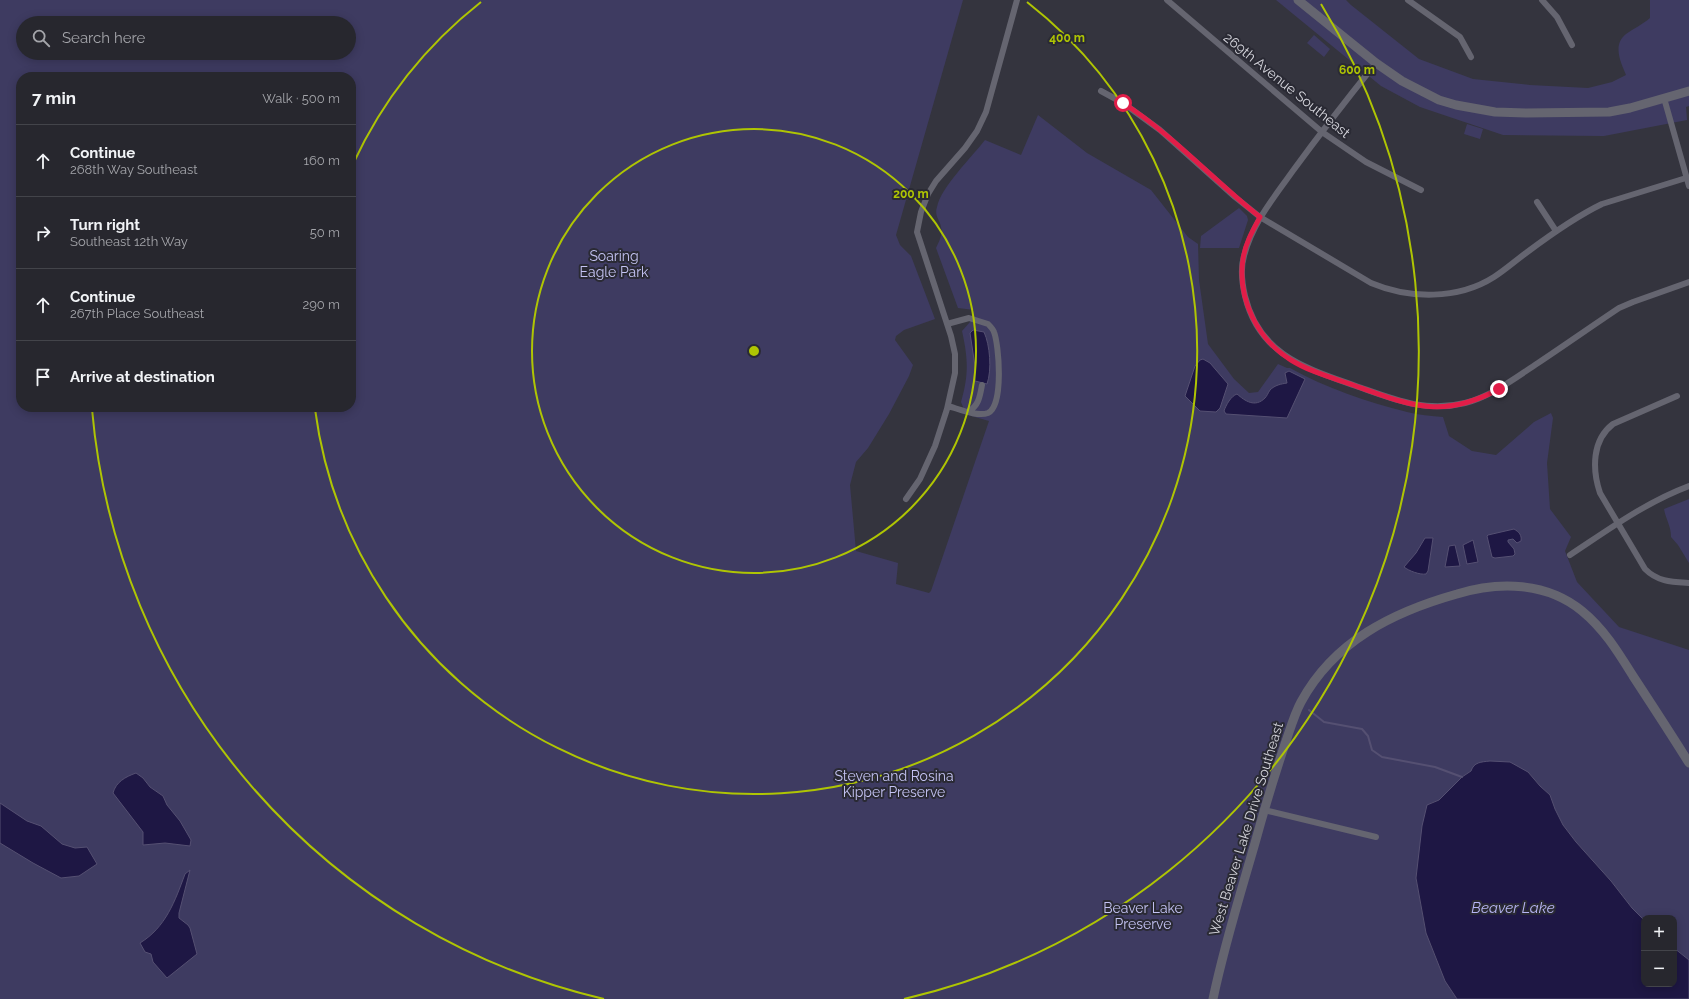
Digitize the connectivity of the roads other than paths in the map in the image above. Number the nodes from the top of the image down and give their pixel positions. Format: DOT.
graph roads {
  1 [pos="1017,0"];
  2 [pos="1167,0"];
  3 [pos="1298,0"];
  4 [pos="1408,0"];
  5 [pos="1542,0"];
  6 [pos="1572,45"];
  7 [pos="1471,57"];
  8 [pos="1376,63"];
  9 [pos="1689,91"];
  10 [pos="1101,92"];
  11 [pos="1664,98"];
  12 [pos="1322,132"];
  13 [pos="1686,178"];
  14 [pos="1689,186"];
  15 [pos="1421,190"];
  16 [pos="1537,202"];
  17 [pos="1260,217"];
  18 [pos="1556,231"];
  19 [pos="1689,282"];
  20 [pos="947,324"];
  21 [pos="982,385"];
  22 [pos="1677,396"];
  23 [pos="948,406"];
  24 [pos="969,411"];
  25 [pos="1689,486"];
  26 [pos="906,499"];
  27 [pos="1618,524"];
  28 [pos="1570,555"];
  29 [pos="1689,583"];
  30 [pos="1689,763"];
  31 [pos="1264,810"];
  32 [pos="1376,837"];
  33 [pos="1213,999"];
  1 -- 20 [label="street"];
  2 -- 12 [label="street, 269th Avenue Southeast"];
  3 -- 8 [label="street"];
  4 -- 7 [label="street"];
  5 -- 6 [label="street"];
  8 -- 11 [label="street"];
  8 -- 12 [label="street"];
  9 -- 11 [label="street"];
  10 -- 17 [label="street"];
  11 -- 13 [label="street"];
  12 -- 15 [label="street, 269th Avenue Southeast"];
  12 -- 17 [label="street"];
  13 -- 14 [label="street"];
  13 -- 18 [label="street"];
  16 -- 18 [label="street"];
  17 -- 18 [label="street"];
  17 -- 19 [label="street"];
  20 -- 23 [label="street"];
  20 -- 24 [label="street"];
  21 -- 24 [label="street"];
  22 -- 27 [label="street"];
  23 -- 24 [label="street"];
  23 -- 26 [label="street"];
  25 -- 27 [label="street"];
  27 -- 28 [label="street"];
  27 -- 29 [label="street"];
  30 -- 31 [label="street, West Beaver Lake Drive Southeast"];
  31 -- 32 [label="street"];
  31 -- 33 [label="street, West Beaver Lake Drive Southeast"];
}
